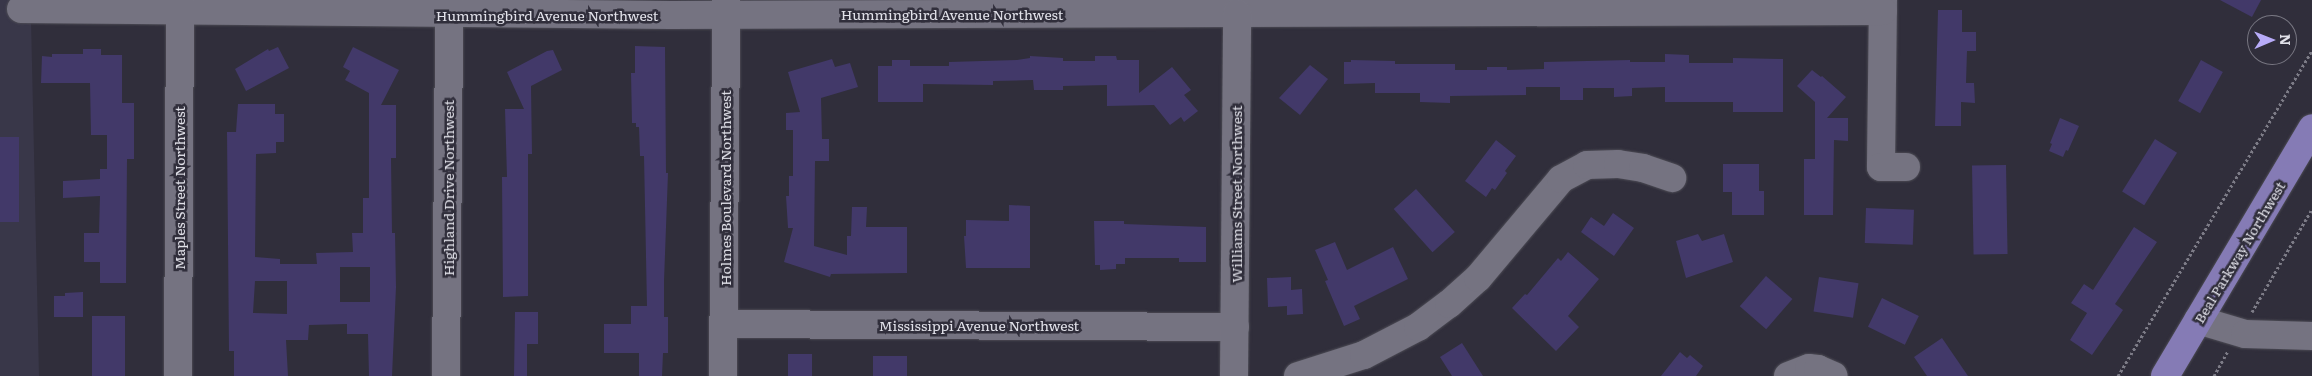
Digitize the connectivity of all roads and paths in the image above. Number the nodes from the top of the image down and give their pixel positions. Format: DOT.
graph roads {
  1 [pos="180,6"];
  2 [pos="1882,6"];
  3 [pos="449,7"];
  4 [pos="726,7"];
  5 [pos="998,7"];
  6 [pos="21,9"];
  7 [pos="1237,13"];
  8 [pos="2312,51"];
  9 [pos="2312,128"];
  10 [pos="1906,167"];
  11 [pos="1672,178"];
  12 [pos="2312,209"];
  13 [pos="2198,320"];
  14 [pos="724,324"];
  15 [pos="1235,327"];
  16 [pos="2240,332"];
  17 [pos="2312,336"];
  18 [pos="178,376"];
  19 [pos="446,376"];
  20 [pos="723,376"];
  21 [pos="1234,376"];
  22 [pos="1298,376"];
  23 [pos="1788,376"];
  24 [pos="1834,376"];
  25 [pos="2118,376"];
  26 [pos="2165,376"];
  27 [pos="2214,376"];
  1 -- 3 [label="street, Hummingbird Avenue Northwest"];
  1 -- 6 [label="street, Hummingbird Avenue Northwest"];
  1 -- 18 [label="street, Maples Street Northwest"];
  2 -- 7 [label="street, Hummingbird Avenue Northwest"];
  2 -- 10 [label="street"];
  3 -- 4 [label="street, Hummingbird Avenue Northwest"];
  3 -- 19 [label="street, Highland Drive Northwest"];
  4 -- 5 [label="street, Hummingbird Avenue Northwest"];
  4 -- 14 [label="street, Holmes Boulevard Northwest"];
  5 -- 7 [label="street, Hummingbird Avenue Northwest"];
  7 -- 15 [label="street, Williams Street Northwest"];
  8 -- 25 [label="path"];
  9 -- 13 [label="main road, Beal Parkway Northwest"];
  11 -- 22 [label="street"];
  12 -- 16 [label="path"];
  13 -- 16 [label="street"];
  13 -- 26 [label="main road, Beal Parkway Northwest"];
  14 -- 15 [label="street, Mississippi Avenue Northwest"];
  14 -- 20 [label="street, Holmes Boulevard Northwest"];
  15 -- 21 [label="street, Williams Street Northwest"];
  16 -- 17 [label="street"];
  16 -- 27 [label="path"];
  23 -- 24 [label="street"];
}
